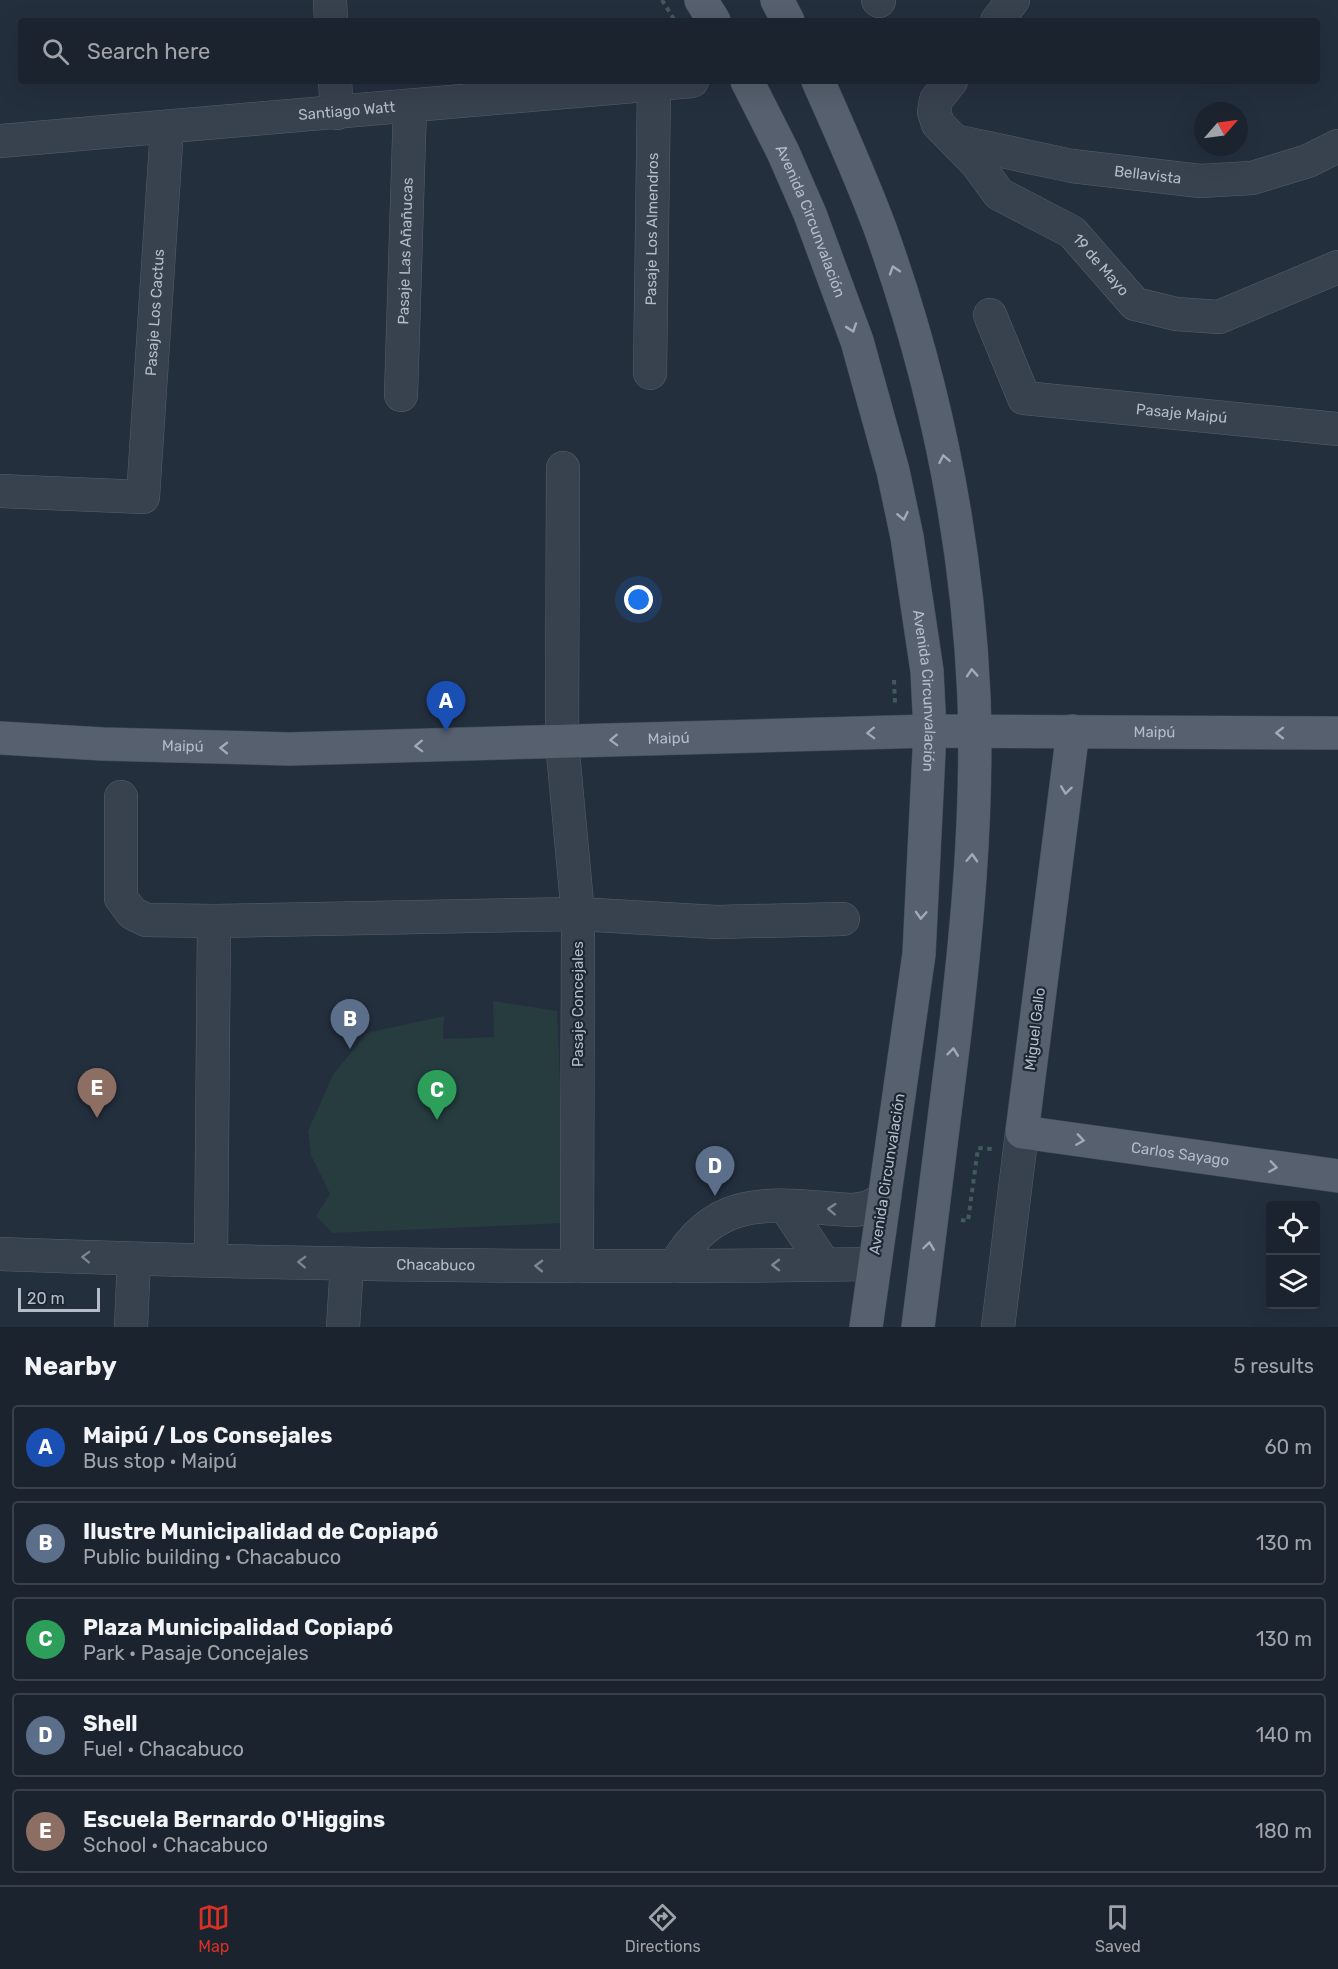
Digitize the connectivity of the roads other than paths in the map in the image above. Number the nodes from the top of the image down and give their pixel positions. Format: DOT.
graph roads {
  1 [pos="330,0"];
  2 [pos="701,0"];
  3 [pos="777,0"];
  4 [pos="1013,0"];
  5 [pos="331,18"];
  6 [pos="712,18"];
  7 [pos="786,18"];
  8 [pos="999,18"];
  9 [pos="664,84"];
  10 [pos="749,84"];
  11 [pos="819,84"];
  12 [pos="949,84"];
  13 [pos="654,85"];
  14 [pos="336,97"];
  15 [pos="410,106"];
  16 [pos="167,128"];
  17 [pos="0,141"];
  18 [pos="955,141"];
  19 [pos="1338,146"];
  20 [pos="1338,267"];
  21 [pos="990,315"];
  22 [pos="650,373"];
  23 [pos="401,395"];
  24 [pos="1338,429"];
  25 [pos="563,468"];
  26 [pos="0,491"];
  27 [pos="930,731"];
  28 [pos="973,731"];
  29 [pos="1073,732"];
  30 [pos="1338,733"];
  31 [pos="0,738"];
  32 [pos="562,742"];
  33 [pos="121,796"];
  34 [pos="578,914"];
  35 [pos="843,919"];
  36 [pos="214,921"];
  37 [pos="1021,1141"];
  38 [pos="1338,1176"];
  39 [pos="885,1195"];
  40 [pos="785,1206"];
  41 [pos="0,1254"];
  42 [pos="134,1259"];
  43 [pos="211,1260"];
  44 [pos="347,1264"];
  45 [pos="824,1264"];
  46 [pos="874,1264"];
  47 [pos="577,1266"];
  48 [pos="675,1266"];
  49 [pos="919,1315"];
  50 [pos="131,1327"];
  51 [pos="343,1327"];
  52 [pos="866,1327"];
  53 [pos="998,1327"];
  1 -- 5 [label="street"];
  2 -- 6 [label="main road"];
  3 -- 7 [label="main road"];
  4 -- 8 [label="street"];
  9 -- 13 [label="street, Santiago Watt"];
  10 -- 27 [label="main road, Avenida Circunvalación, one-way"];
  28 -- 11 [label="main road, one-way"];
  12 -- 18 [label="street, 19 de Mayo"];
  13 -- 15 [label="street, Santiago Watt"];
  13 -- 22 [label="street, Pasaje Los Almendros"];
  14 -- 15 [label="street, Santiago Watt"];
  14 -- 16 [label="street, Santiago Watt"];
  15 -- 23 [label="street, Pasaje Las Añañucas"];
  16 -- 17 [label="street, Santiago Watt"];
  16 -- 26 [label="street, Pasaje Los Cactus"];
  18 -- 19 [label="street, Bellavista"];
  18 -- 20 [label="street, 19 de Mayo"];
  21 -- 24 [label="street, Pasaje Maipú"];
  25 -- 32 [label="street, Pasaje Concejales"];
  27 -- 28 [label="main road, Maipú"];
  27 -- 32 [label="main road, Maipú, one-way"];
  27 -- 39 [label="main road, Avenida Circunvalación, one-way"];
  28 -- 29 [label="main road, Maipú"];
  49 -- 28 [label="main road, one-way"];
  30 -- 29 [label="main road, Maipú, one-way"];
  29 -- 37 [label="main road, Miguel Gallo, one-way"];
  32 -- 31 [label="main road, Maipú, one-way"];
  32 -- 34 [label="street, Pasaje Concejales"];
  33 -- 36 [label="street"];
  34 -- 35 [label="street"];
  34 -- 36 [label="street"];
  34 -- 47 [label="street, Pasaje Concejales"];
  36 -- 43 [label="street"];
  37 -- 38 [label="main road, Carlos Sayago, one-way"];
  37 -- 53 [label="street, Miguel Gallo"];
  39 -- 40 [label="street, one-way"];
  39 -- 46 [label="main road, Avenida Circunvalación"];
  40 -- 45 [label="street"];
  40 -- 48 [label="street"];
  42 -- 41 [label="street, Chacabuco, one-way"];
  42 -- 43 [label="street, Chacabuco"];
  42 -- 50 [label="street"];
  44 -- 43 [label="street, Chacabuco, one-way"];
  47 -- 44 [label="street, Chacabuco, one-way"];
  44 -- 51 [label="street"];
  45 -- 46 [label="street, Chacabuco"];
  45 -- 48 [label="street, Chacabuco, one-way"];
  46 -- 49 [label="main road"];
  46 -- 52 [label="main road, Avenida Circunvalación"];
  47 -- 48 [label="street, Chacabuco"];
}
